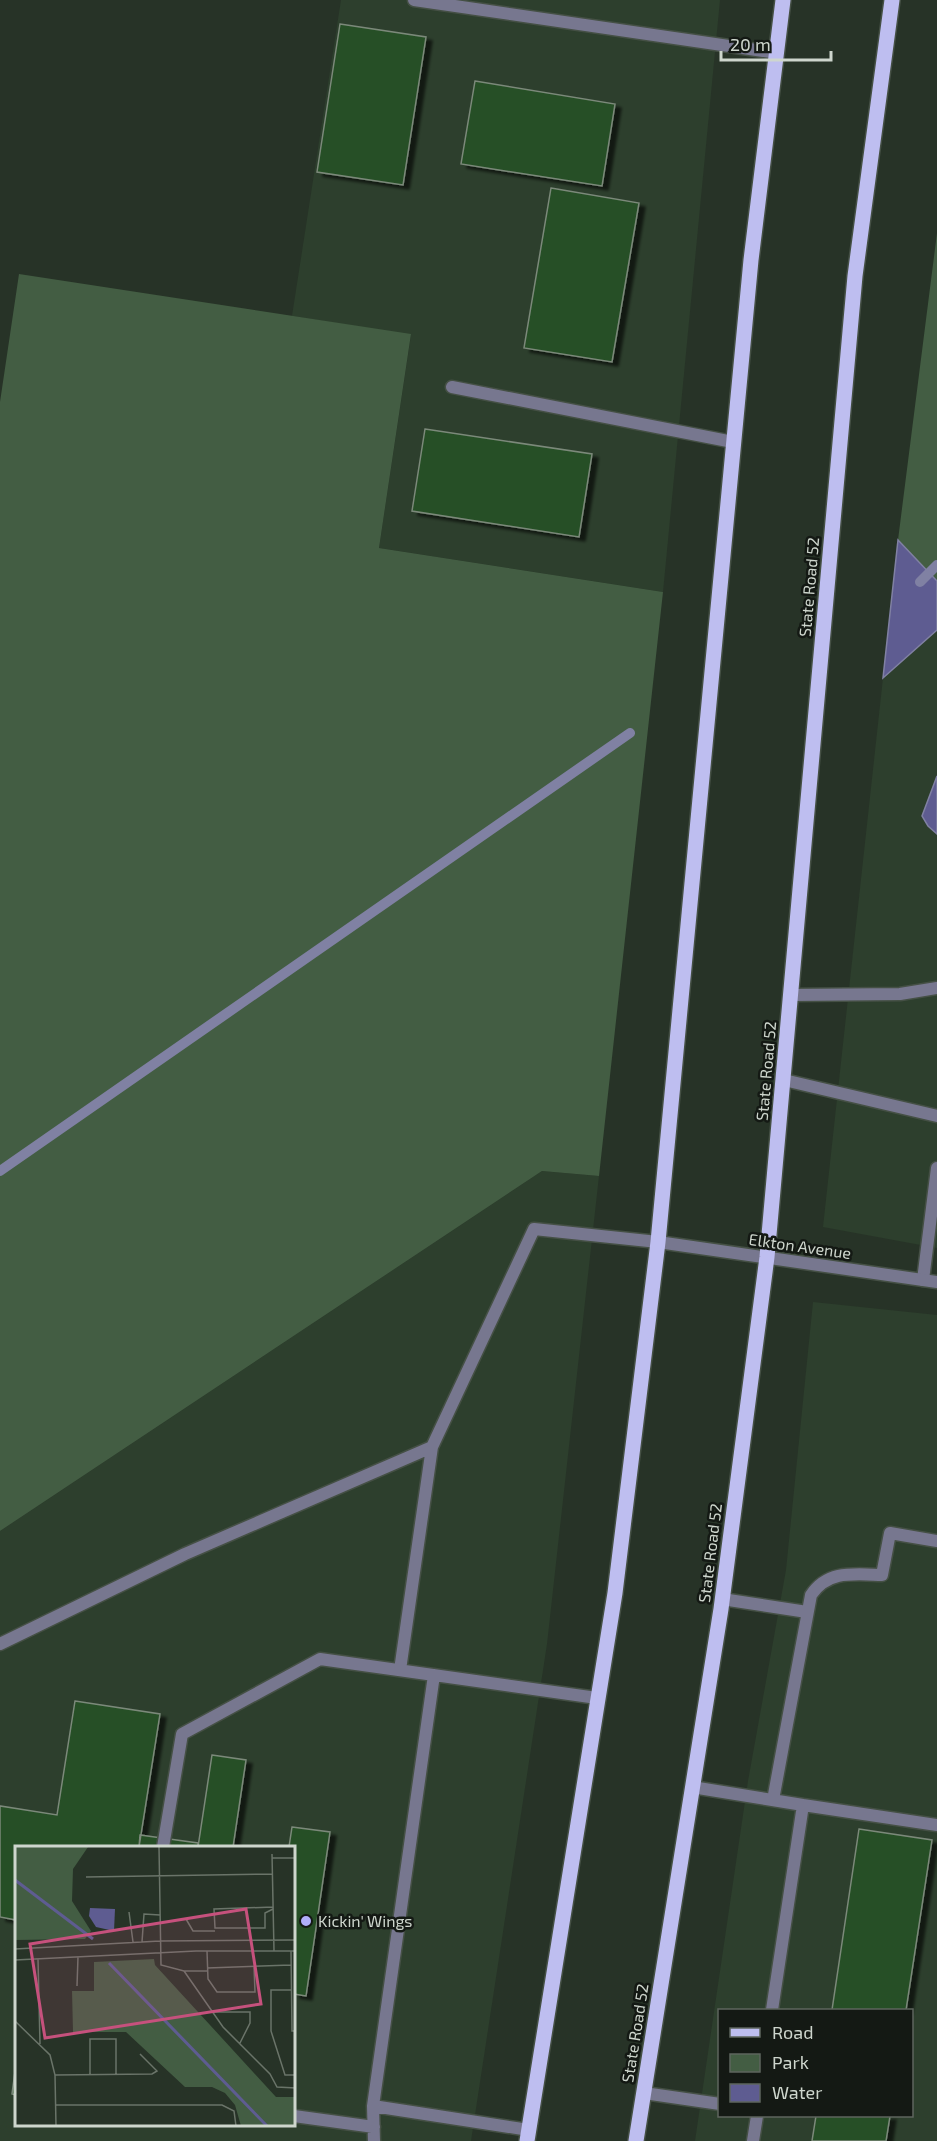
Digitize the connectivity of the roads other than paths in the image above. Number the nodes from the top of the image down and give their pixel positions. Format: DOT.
graph roads {
  1 [pos="414,0"];
  2 [pos="783,0"];
  3 [pos="892,0"];
  4 [pos="777,53"];
  5 [pos="452,387"];
  6 [pos="733,442"];
  7 [pos="937,988"];
  8 [pos="791,995"];
  9 [pos="784,1080"];
  10 [pos="937,1116"];
  11 [pos="937,1168"];
  12 [pos="658,1242"];
  13 [pos="767,1257"];
  14 [pos="923,1280"];
  15 [pos="937,1282"];
  16 [pos="432,1447"];
  17 [pos="937,1541"];
  18 [pos="722,1599"];
  19 [pos="807,1612"];
  20 [pos="0,1644"];
  21 [pos="400,1671"];
  22 [pos="434,1675"];
  23 [pos="597,1698"];
  24 [pos="692,1787"];
  25 [pos="773,1800"];
  26 [pos="803,1805"];
  27 [pos="937,1825"];
  28 [pos="164,1846"];
  29 [pos="772,2009"];
  30 [pos="644,2093"];
  31 [pos="718,2104"];
  32 [pos="373,2106"];
  33 [pos="296,2116"];
  34 [pos="756,2117"];
  35 [pos="374,2127"];
  36 [pos="528,2135"];
  37 [pos="374,2141"];
  38 [pos="636,2141"];
  39 [pos="753,2141"];
  1 -- 4 [label="street"];
  2 -- 4 [label="main road"];
  3 -- 8 [label="main road, State Road 52"];
  4 -- 6 [label="main road"];
  5 -- 6 [label="street"];
  6 -- 12 [label="main road"];
  7 -- 8 [label="street"];
  8 -- 9 [label="main road, State Road 52"];
  9 -- 10 [label="street"];
  9 -- 13 [label="main road, State Road 52"];
  11 -- 14 [label="street"];
  12 -- 13 [label="street, Elkton Avenue"];
  12 -- 16 [label="street, Elkton Avenue"];
  12 -- 23 [label="main road"];
  13 -- 14 [label="street, Elkton Avenue"];
  13 -- 18 [label="main road, State Road 52"];
  14 -- 15 [label="street, Elkton Avenue"];
  16 -- 20 [label="street"];
  16 -- 21 [label="street"];
  17 -- 19 [label="street"];
  18 -- 19 [label="street"];
  18 -- 24 [label="main road, State Road 52"];
  19 -- 25 [label="street"];
  21 -- 22 [label="street"];
  21 -- 28 [label="street"];
  22 -- 23 [label="street"];
  22 -- 32 [label="street"];
  23 -- 36 [label="main road"];
  24 -- 25 [label="street"];
  24 -- 30 [label="main road, State Road 52"];
  25 -- 26 [label="street"];
  26 -- 27 [label="street"];
  26 -- 29 [label="street"];
  30 -- 31 [label="street"];
  30 -- 38 [label="main road, State Road 52"];
  32 -- 35 [label="street"];
  32 -- 36 [label="street"];
  33 -- 35 [label="street"];
  34 -- 39 [label="street"];
  35 -- 37 [label="street"];
}
